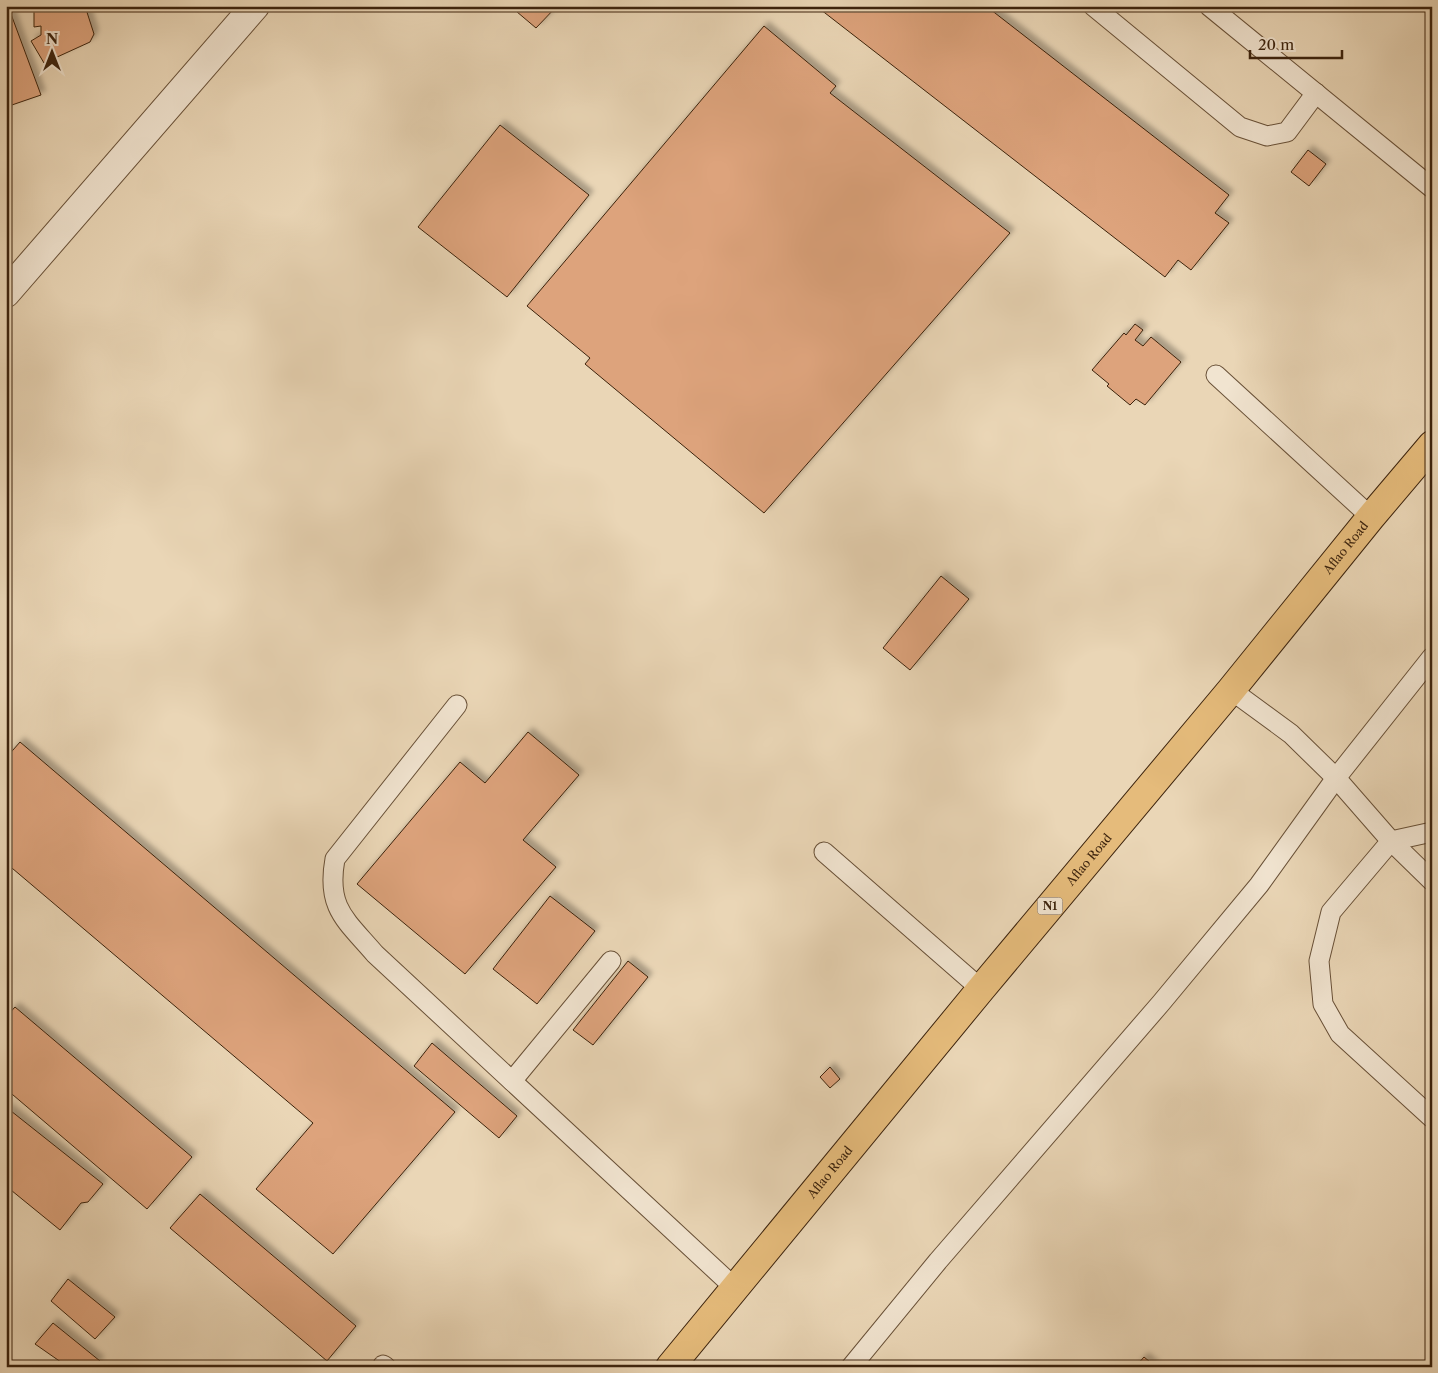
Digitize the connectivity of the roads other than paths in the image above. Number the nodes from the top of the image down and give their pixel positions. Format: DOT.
graph roads {
  1 [pos="255,6"];
  2 [pos="1093,6"];
  3 [pos="1209,6"];
  4 [pos="1316,93"];
  5 [pos="1432,188"];
  6 [pos="6,293"];
  7 [pos="1216,375"];
  8 [pos="1432,445"];
  9 [pos="1371,517"];
  10 [pos="1432,657"];
  11 [pos="1231,690"];
  12 [pos="457,705"];
  13 [pos="1336,778"];
  14 [pos="1432,832"];
  15 [pos="1391,841"];
  16 [pos="824,852"];
  17 [pos="1432,881"];
  18 [pos="611,961"];
  19 [pos="981,989"];
  20 [pos="512,1080"];
  21 [pos="1432,1118"];
  22 [pos="735,1288"];
  23 [pos="670,1367"];
  24 [pos="851,1367"];
  1 -- 6 [label="street"];
  2 -- 4 [label="lane"];
  3 -- 4 [label="lane"];
  4 -- 5 [label="lane"];
  7 -- 9 [label="lane"];
  8 -- 9 [label="highway, Aflao Road / N1"];
  9 -- 11 [label="highway, Aflao Road / N1"];
  10 -- 13 [label="lane"];
  11 -- 13 [label="lane"];
  11 -- 19 [label="highway, Aflao Road / N1"];
  12 -- 20 [label="lane"];
  13 -- 15 [label="lane"];
  13 -- 24 [label="lane"];
  14 -- 15 [label="lane"];
  15 -- 17 [label="lane"];
  15 -- 21 [label="lane"];
  16 -- 19 [label="lane"];
  18 -- 20 [label="lane"];
  19 -- 22 [label="highway, Aflao Road / N1"];
  20 -- 22 [label="lane"];
  22 -- 23 [label="highway, Aflao Road / N1"];
}
